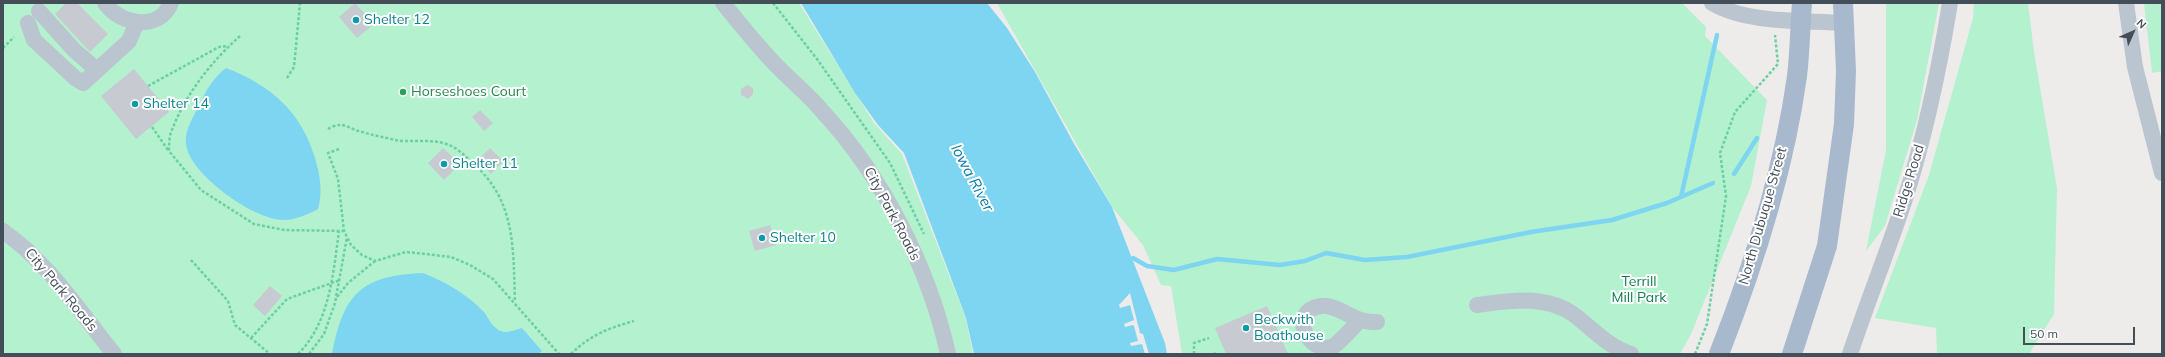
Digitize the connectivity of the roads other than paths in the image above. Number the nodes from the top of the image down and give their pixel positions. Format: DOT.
graph roads {
  1 [pos="105,3"];
  2 [pos="171,3"];
  3 [pos="723,3"];
  4 [pos="1712,3"];
  5 [pos="1843,3"];
  6 [pos="1950,3"];
  7 [pos="2126,3"];
  8 [pos="39,11"];
  9 [pos="1801,12"];
  10 [pos="137,22"];
  11 [pos="28,23"];
  12 [pos="1844,23"];
  13 [pos="97,70"];
  14 [pos="2162,172"];
  15 [pos="3,230"];
  16 [pos="1477,305"];
  17 [pos="1360,320"];
  18 [pos="1377,322"];
  19 [pos="114,354"];
  20 [pos="948,354"];
  21 [pos="1631,354"];
  22 [pos="1719,354"];
  23 [pos="1792,354"];
  24 [pos="1850,354"];
  1 -- 10 [label="street"];
  2 -- 10 [label="street"];
  3 -- 20 [label="street, City Park Roads"];
  4 -- 9 [label="street"];
  5 -- 12 [label="main road"];
  6 -- 24 [label="street, Ridge Road"];
  7 -- 14 [label="street"];
  8 -- 13 [label="street"];
  9 -- 12 [label="street"];
  9 -- 22 [label="main road, North Dubuque Street"];
  10 -- 13 [label="street"];
  11 -- 13 [label="street"];
  12 -- 23 [label="main road"];
  15 -- 19 [label="street, City Park Roads"];
  16 -- 21 [label="street"];
  17 -- 18 [label="street"];
}
